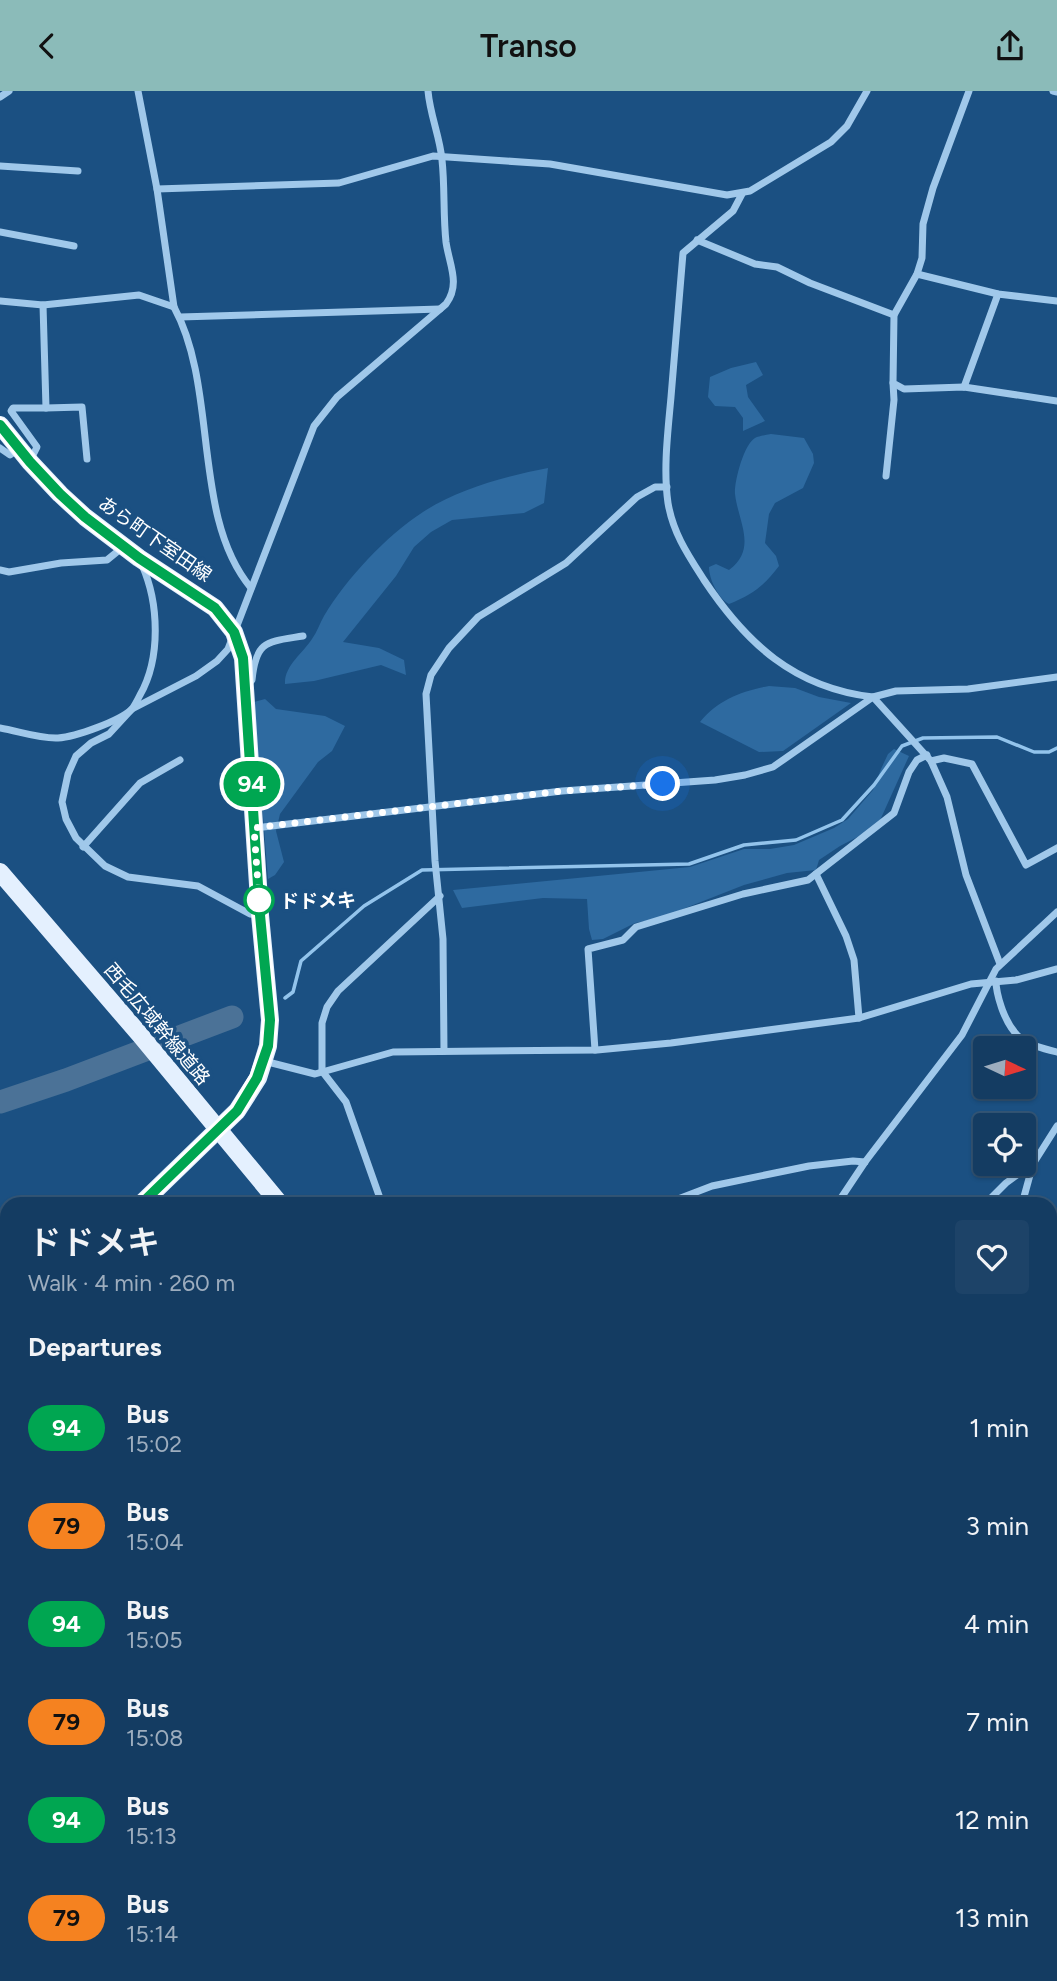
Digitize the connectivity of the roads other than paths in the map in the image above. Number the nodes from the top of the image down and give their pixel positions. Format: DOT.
graph roads {
  1 [pos="9,91"];
  2 [pos="138,91"];
  3 [pos="428,91"];
  4 [pos="867,91"];
  5 [pos="969,91"];
  6 [pos="0,97"];
  7 [pos="442,157"];
  8 [pos="0,166"];
  9 [pos="78,171"];
  10 [pos="157,189"];
  11 [pos="742,194"];
  12 [pos="0,232"];
  13 [pos="697,240"];
  14 [pos="74,246"];
  15 [pos="917,274"];
  16 [pos="998,294"];
  17 [pos="0,301"];
  18 [pos="1057,301"];
  19 [pos="43,305"];
  20 [pos="174,307"];
  21 [pos="440,309"];
  22 [pos="894,315"];
  23 [pos="180,317"];
  24 [pos="893,383"];
  25 [pos="964,387"];
  26 [pos="1057,401"];
  27 [pos="46,408"];
  28 [pos="0,425"];
  29 [pos="0,449"];
  30 [pos="24,455"];
  31 [pos="87,459"];
  32 [pos="886,476"];
  33 [pos="667,487"];
  34 [pos="124,547"];
  35 [pos="139,558"];
  36 [pos="0,570"];
  37 [pos="251,588"];
  38 [pos="234,632"];
  39 [pos="303,636"];
  40 [pos="1057,677"];
  41 [pos="246,684"];
  42 [pos="873,697"];
  43 [pos="132,709"];
  44 [pos="0,727"];
  45 [pos="929,758"];
  46 [pos="180,760"];
  47 [pos="432,806"];
  48 [pos="254,828"];
  49 [pos="83,847"];
  50 [pos="1057,848"];
  51 [pos="0,871"];
  52 [pos="816,874"];
  53 [pos="440,896"];
  54 [pos="1057,912"];
  55 [pos="260,915"];
  56 [pos="1000,964"];
  57 [pos="1057,969"];
  58 [pos="992,981"];
  59 [pos="859,1018"];
  60 [pos="595,1050"];
  61 [pos="444,1051"];
  62 [pos="1057,1052"];
  63 [pos="264,1061"];
  64 [pos="322,1071"];
  65 [pos="1057,1126"];
  66 [pos="218,1130"];
  67 [pos="1036,1159"];
  68 [pos="864,1162"];
  69 [pos="1016,1176"];
  70 [pos="1030,1176"];
  71 [pos="148,1197"];
  72 [pos="274,1197"];
  73 [pos="380,1197"];
  74 [pos="683,1197"];
  75 [pos="842,1197"];
  76 [pos="992,1197"];
  77 [pos="1024,1197"];
  1 -- 6 [label="street"];
  2 -- 10 [label="street"];
  3 -- 7 [label="street"];
  4 -- 11 [label="street"];
  5 -- 15 [label="street"];
  7 -- 10 [label="street"];
  7 -- 11 [label="street"];
  7 -- 21 [label="street"];
  8 -- 9 [label="street"];
  10 -- 20 [label="street"];
  11 -- 13 [label="street"];
  12 -- 14 [label="street"];
  13 -- 22 [label="street"];
  13 -- 33 [label="street"];
  15 -- 16 [label="street"];
  15 -- 22 [label="street"];
  16 -- 18 [label="street"];
  16 -- 25 [label="street"];
  17 -- 19 [label="street"];
  19 -- 20 [label="street"];
  19 -- 27 [label="street"];
  20 -- 23 [label="street"];
  21 -- 23 [label="street"];
  21 -- 37 [label="street"];
  22 -- 24 [label="street"];
  23 -- 37 [label="street"];
  24 -- 25 [label="street"];
  24 -- 32 [label="street"];
  25 -- 26 [label="street"];
  27 -- 30 [label="street"];
  27 -- 31 [label="street"];
  28 -- 30 [label="main road, あら町下室田線"];
  29 -- 30 [label="street"];
  30 -- 34 [label="main road, あら町下室田線"];
  33 -- 42 [label="street"];
  33 -- 47 [label="street"];
  34 -- 35 [label="main road, あら町下室田線"];
  34 -- 36 [label="street"];
  35 -- 38 [label="main road, あら町下室田線"];
  35 -- 43 [label="street"];
  37 -- 38 [label="street"];
  38 -- 41 [label="main road, あら町下室田線"];
  38 -- 43 [label="street"];
  39 -- 41 [label="street"];
  40 -- 42 [label="street"];
  41 -- 48 [label="main road, あら町下室田線"];
  42 -- 45 [label="street"];
  42 -- 47 [label="street"];
  43 -- 44 [label="street"];
  43 -- 49 [label="street"];
  45 -- 50 [label="street"];
  45 -- 52 [label="street"];
  45 -- 56 [label="street"];
  46 -- 49 [label="street"];
  47 -- 48 [label="street"];
  47 -- 53 [label="street"];
  48 -- 55 [label="main road, あら町下室田線"];
  49 -- 55 [label="street"];
  51 -- 66 [label="main road, 西毛広域幹線道路"];
  52 -- 59 [label="street"];
  52 -- 60 [label="street"];
  53 -- 61 [label="street"];
  53 -- 64 [label="street"];
  54 -- 56 [label="street"];
  55 -- 63 [label="main road, あら町下室田線"];
  56 -- 58 [label="street"];
  57 -- 58 [label="street"];
  58 -- 59 [label="street"];
  58 -- 62 [label="street"];
  58 -- 68 [label="street"];
  59 -- 60 [label="street"];
  60 -- 61 [label="street"];
  61 -- 64 [label="street"];
  63 -- 64 [label="street"];
  63 -- 66 [label="main road, あら町下室田線"];
  64 -- 73 [label="street"];
  65 -- 67 [label="street"];
  66 -- 71 [label="main road, あら町下室田線"];
  66 -- 72 [label="main road, 西毛広域幹線道路"];
  68 -- 74 [label="street"];
  68 -- 75 [label="street"];
  69 -- 76 [label="street"];
  70 -- 77 [label="street"];
}
